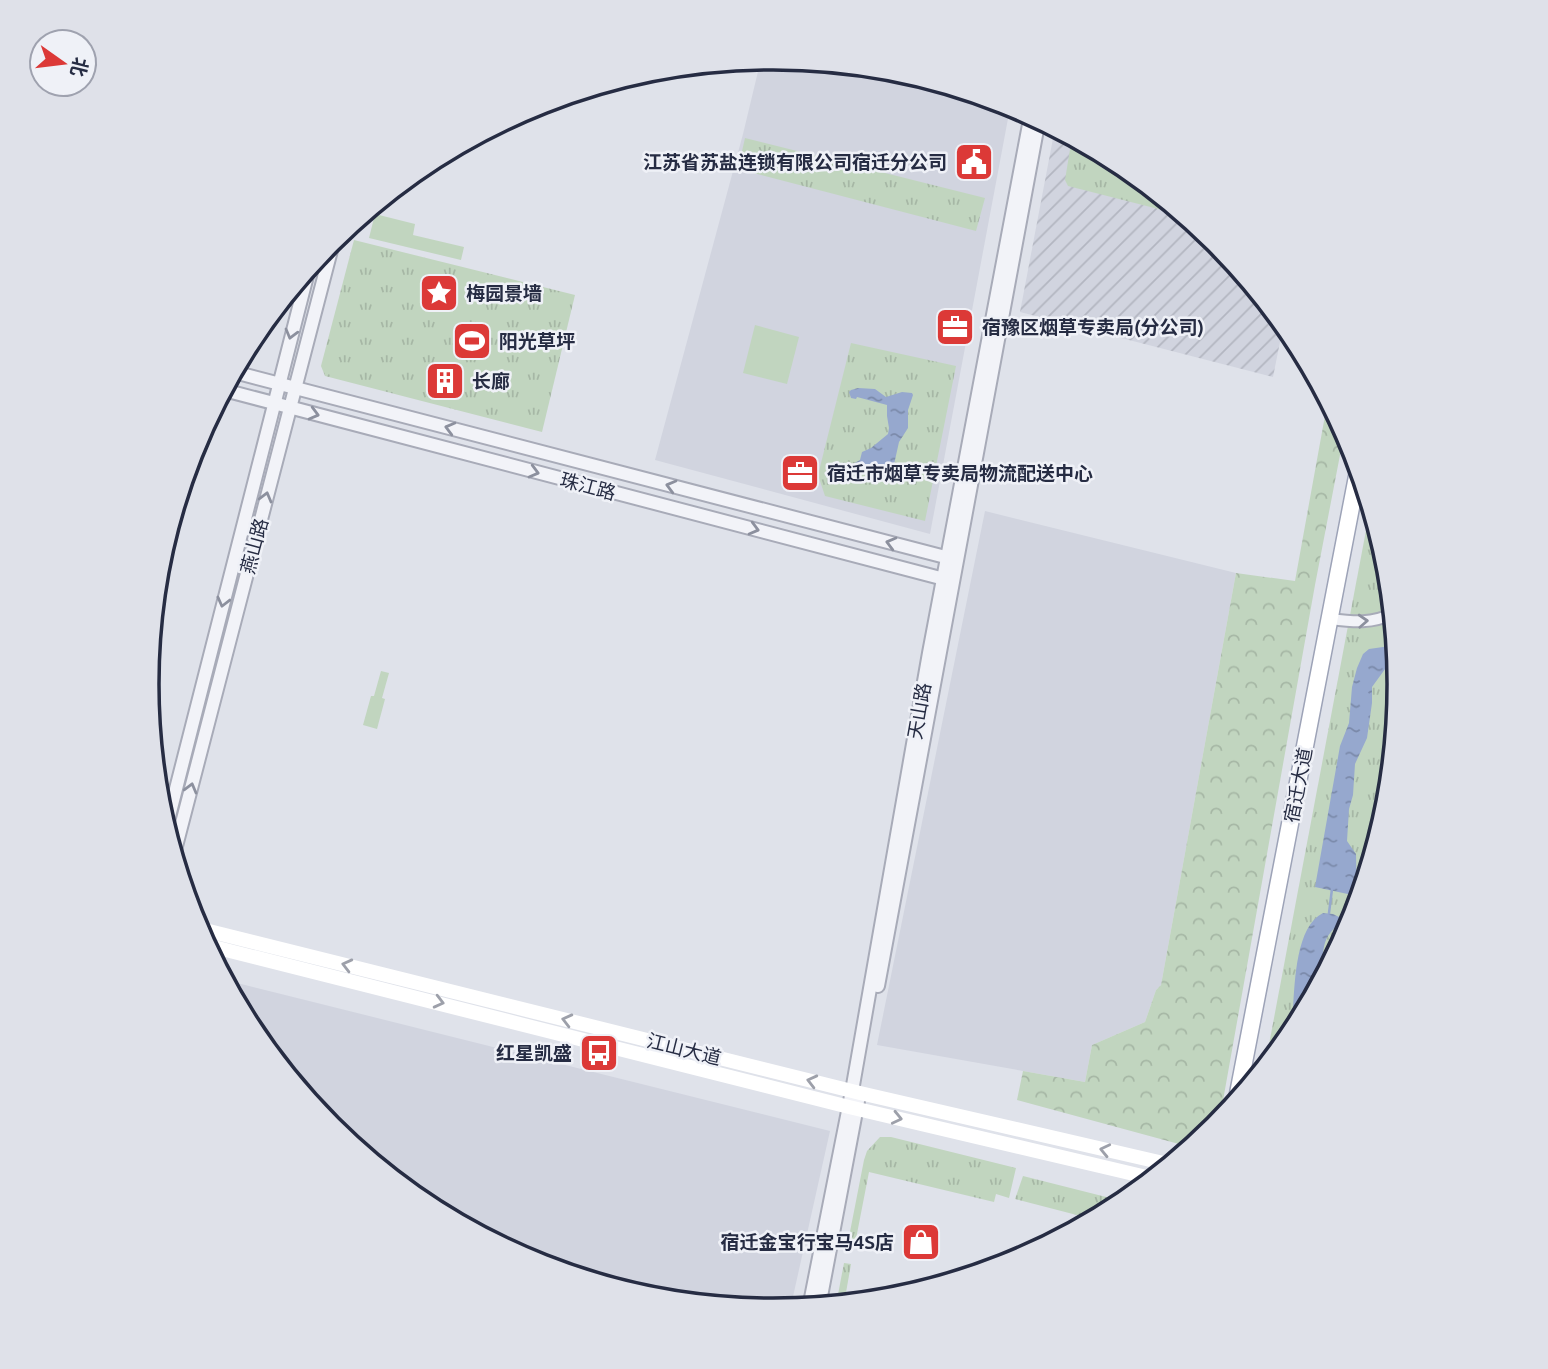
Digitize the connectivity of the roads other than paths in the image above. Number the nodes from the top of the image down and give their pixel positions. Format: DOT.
graph roads {
  1 [pos="1029,126"];
  2 [pos="1037,129"];
  3 [pos="328,262"];
  4 [pos="303,289"];
  5 [pos="244,374"];
  6 [pos="279,383"];
  7 [pos="295,388"];
  8 [pos="234,393"];
  9 [pos="274,403"];
  10 [pos="290,408"];
  11 [pos="1356,486"];
  12 [pos="1361,502"];
  13 [pos="952,559"];
  14 [pos="948,580"];
  15 [pos="1384,617"];
  16 [pos="1334,620"];
  17 [pos="172,806"];
  18 [pos="178,837"];
  19 [pos="211,932"];
  20 [pos="219,948"];
  21 [pos="1254,1068"];
  22 [pos="1240,1086"];
  23 [pos="856,1092"];
  24 [pos="853,1108"];
  25 [pos="1160,1162"];
  26 [pos="1142,1176"];
  27 [pos="821,1297"];
  28 [pos="812,1298"];
  1 -- 13 [label="street, 天山路"];
  2 -- 13 [label="street, 天山路"];
  3 -- 7 [label="street, 燕山路"];
  4 -- 6 [label="street, 燕山路, one-way"];
  5 -- 6 [label="street, 珠江路"];
  6 -- 7 [label="street, 珠江路"];
  6 -- 9 [label="street, 燕山路"];
  7 -- 10 [label="street, 燕山路"];
  13 -- 7 [label="street, 珠江路, one-way"];
  8 -- 9 [label="street, 珠江路"];
  9 -- 10 [label="street, 珠江路"];
  9 -- 17 [label="street, 燕山路, one-way"];
  10 -- 14 [label="street, 珠江路, one-way"];
  18 -- 10 [label="street, 燕山路, one-way"];
  11 -- 16 [label="main road, 宿迁大道"];
  12 -- 16 [label="main road, 宿迁大道"];
  13 -- 14 [label="street, 天山路"];
  14 -- 23 [label="street, 天山路"];
  16 -- 15 [label="street, one-way"];
  16 -- 21 [label="main road, 宿迁大道"];
  16 -- 22 [label="main road, 宿迁大道"];
  23 -- 19 [label="main road, 江山大道, one-way"];
  20 -- 24 [label="main road, 江山大道, one-way"];
  23 -- 24 [label="street, 天山路"];
  25 -- 23 [label="main road, 江山大道, one-way"];
  24 -- 26 [label="main road, 江山大道, one-way"];
  24 -- 27 [label="street, 天山路"];
  24 -- 28 [label="street, 天山路"];
}
